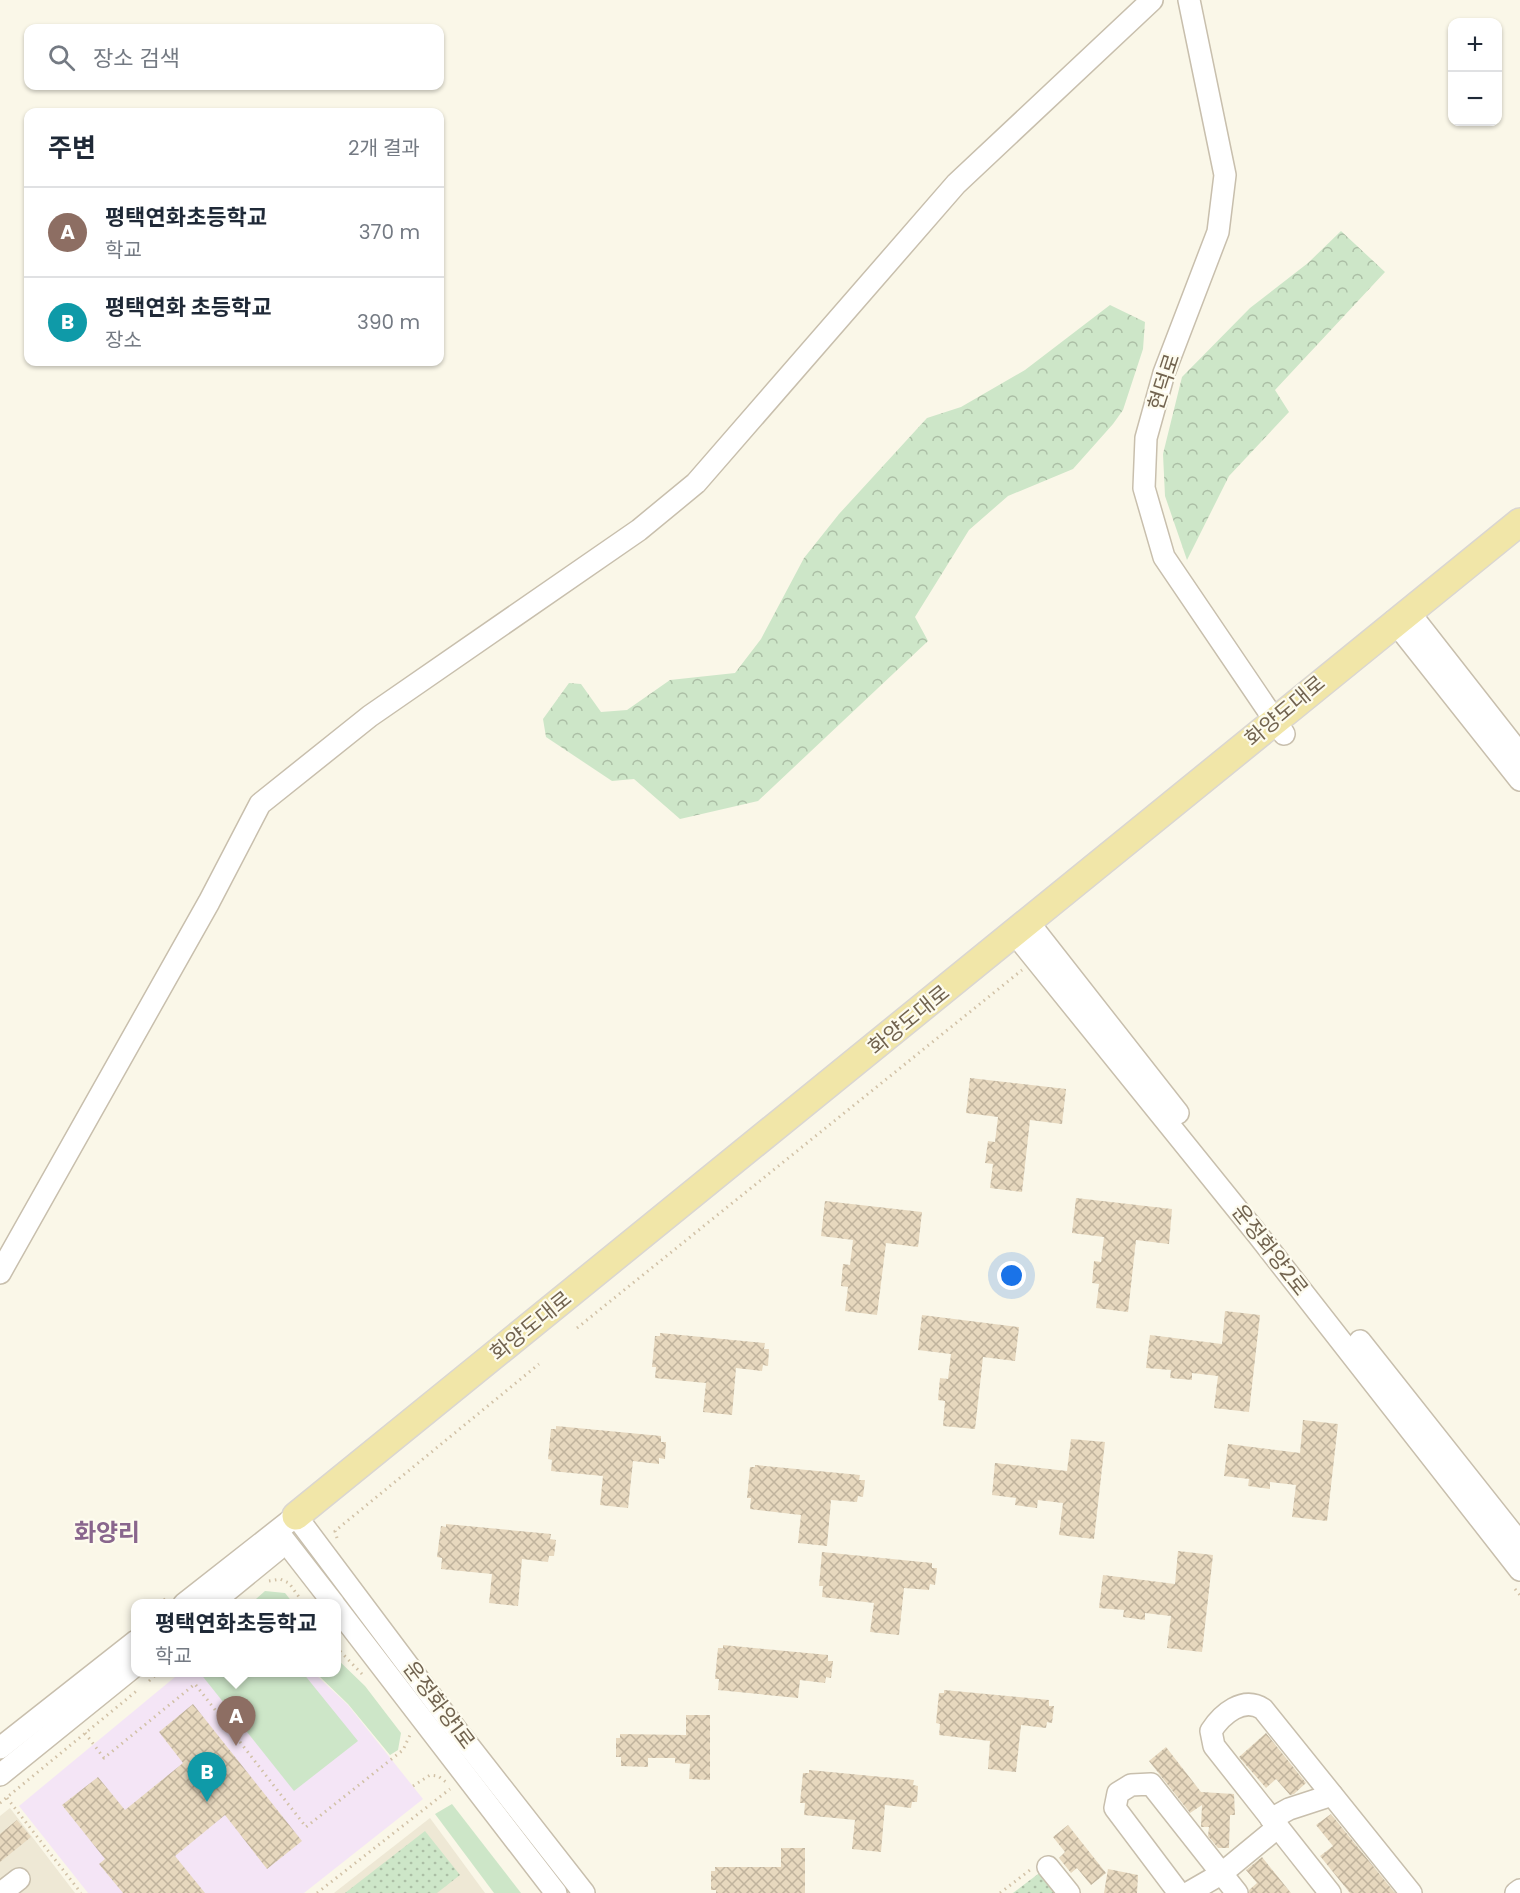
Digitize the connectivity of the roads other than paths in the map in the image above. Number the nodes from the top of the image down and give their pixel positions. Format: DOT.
graph roads {
  1 [pos="1152,0"];
  2 [pos="1190,0"];
  3 [pos="1520,522"];
  4 [pos="1520,541"];
  5 [pos="1406,623"];
  6 [pos="1280,727"];
  7 [pos="1520,754"];
  8 [pos="1520,780"];
  9 [pos="1027,942"];
  10 [pos="0,1274"];
  11 [pos="292,1529"];
  12 [pos="1520,1543"];
  13 [pos="1520,1570"];
  14 [pos="191,1599"];
  15 [pos="216,1599"];
  16 [pos="331,1599"];
  17 [pos="341,1614"];
  18 [pos="131,1644"];
  19 [pos="131,1668"];
  20 [pos="0,1748"];
  21 [pos="0,1775"];
  22 [pos="1332,1795"];
  23 [pos="1275,1823"];
  24 [pos="1048,1867"];
  25 [pos="1221,1874"];
  26 [pos="19,1879"];
  27 [pos="1520,1890"];
  28 [pos="1,1893"];
  29 [pos="556,1893"];
  30 [pos="584,1893"];
  31 [pos="1069,1893"];
  32 [pos="1179,1893"];
  33 [pos="1188,1893"];
  34 [pos="1237,1893"];
  35 [pos="1330,1893"];
  36 [pos="1410,1893"];
  37 [pos="1516,1893"];
  1 -- 10 [label="street"];
  2 -- 6 [label="street, 현덕로"];
  3 -- 5 [label="main road, 화양도대로"];
  4 -- 5 [label="main road, 화양도대로"];
  5 -- 6 [label="main road, 화양도대로"];
  5 -- 7 [label="street"];
  5 -- 8 [label="street"];
  6 -- 9 [label="main road, 화양도대로"];
  9 -- 11 [label="main road, 화양도대로"];
  9 -- 12 [label="street, 운정화양2로"];
  9 -- 13 [label="street, 운정화양2로"];
  11 -- 14 [label="street"];
  11 -- 15 [label="street"];
  11 -- 16 [label="street"];
  11 -- 30 [label="street, 운정화양1로"];
  17 -- 29 [label="street"];
  18 -- 20 [label="street"];
  19 -- 21 [label="street"];
  22 -- 23 [label="street"];
  22 -- 23 [label="street"];
  22 -- 36 [label="street"];
  23 -- 25 [label="street"];
  23 -- 35 [label="street"];
  24 -- 31 [label="street"];
  25 -- 32 [label="street"];
  25 -- 33 [label="street"];
  25 -- 34 [label="street"];
  26 -- 28 [label="street"];
  27 -- 37 [label="street"];
}
